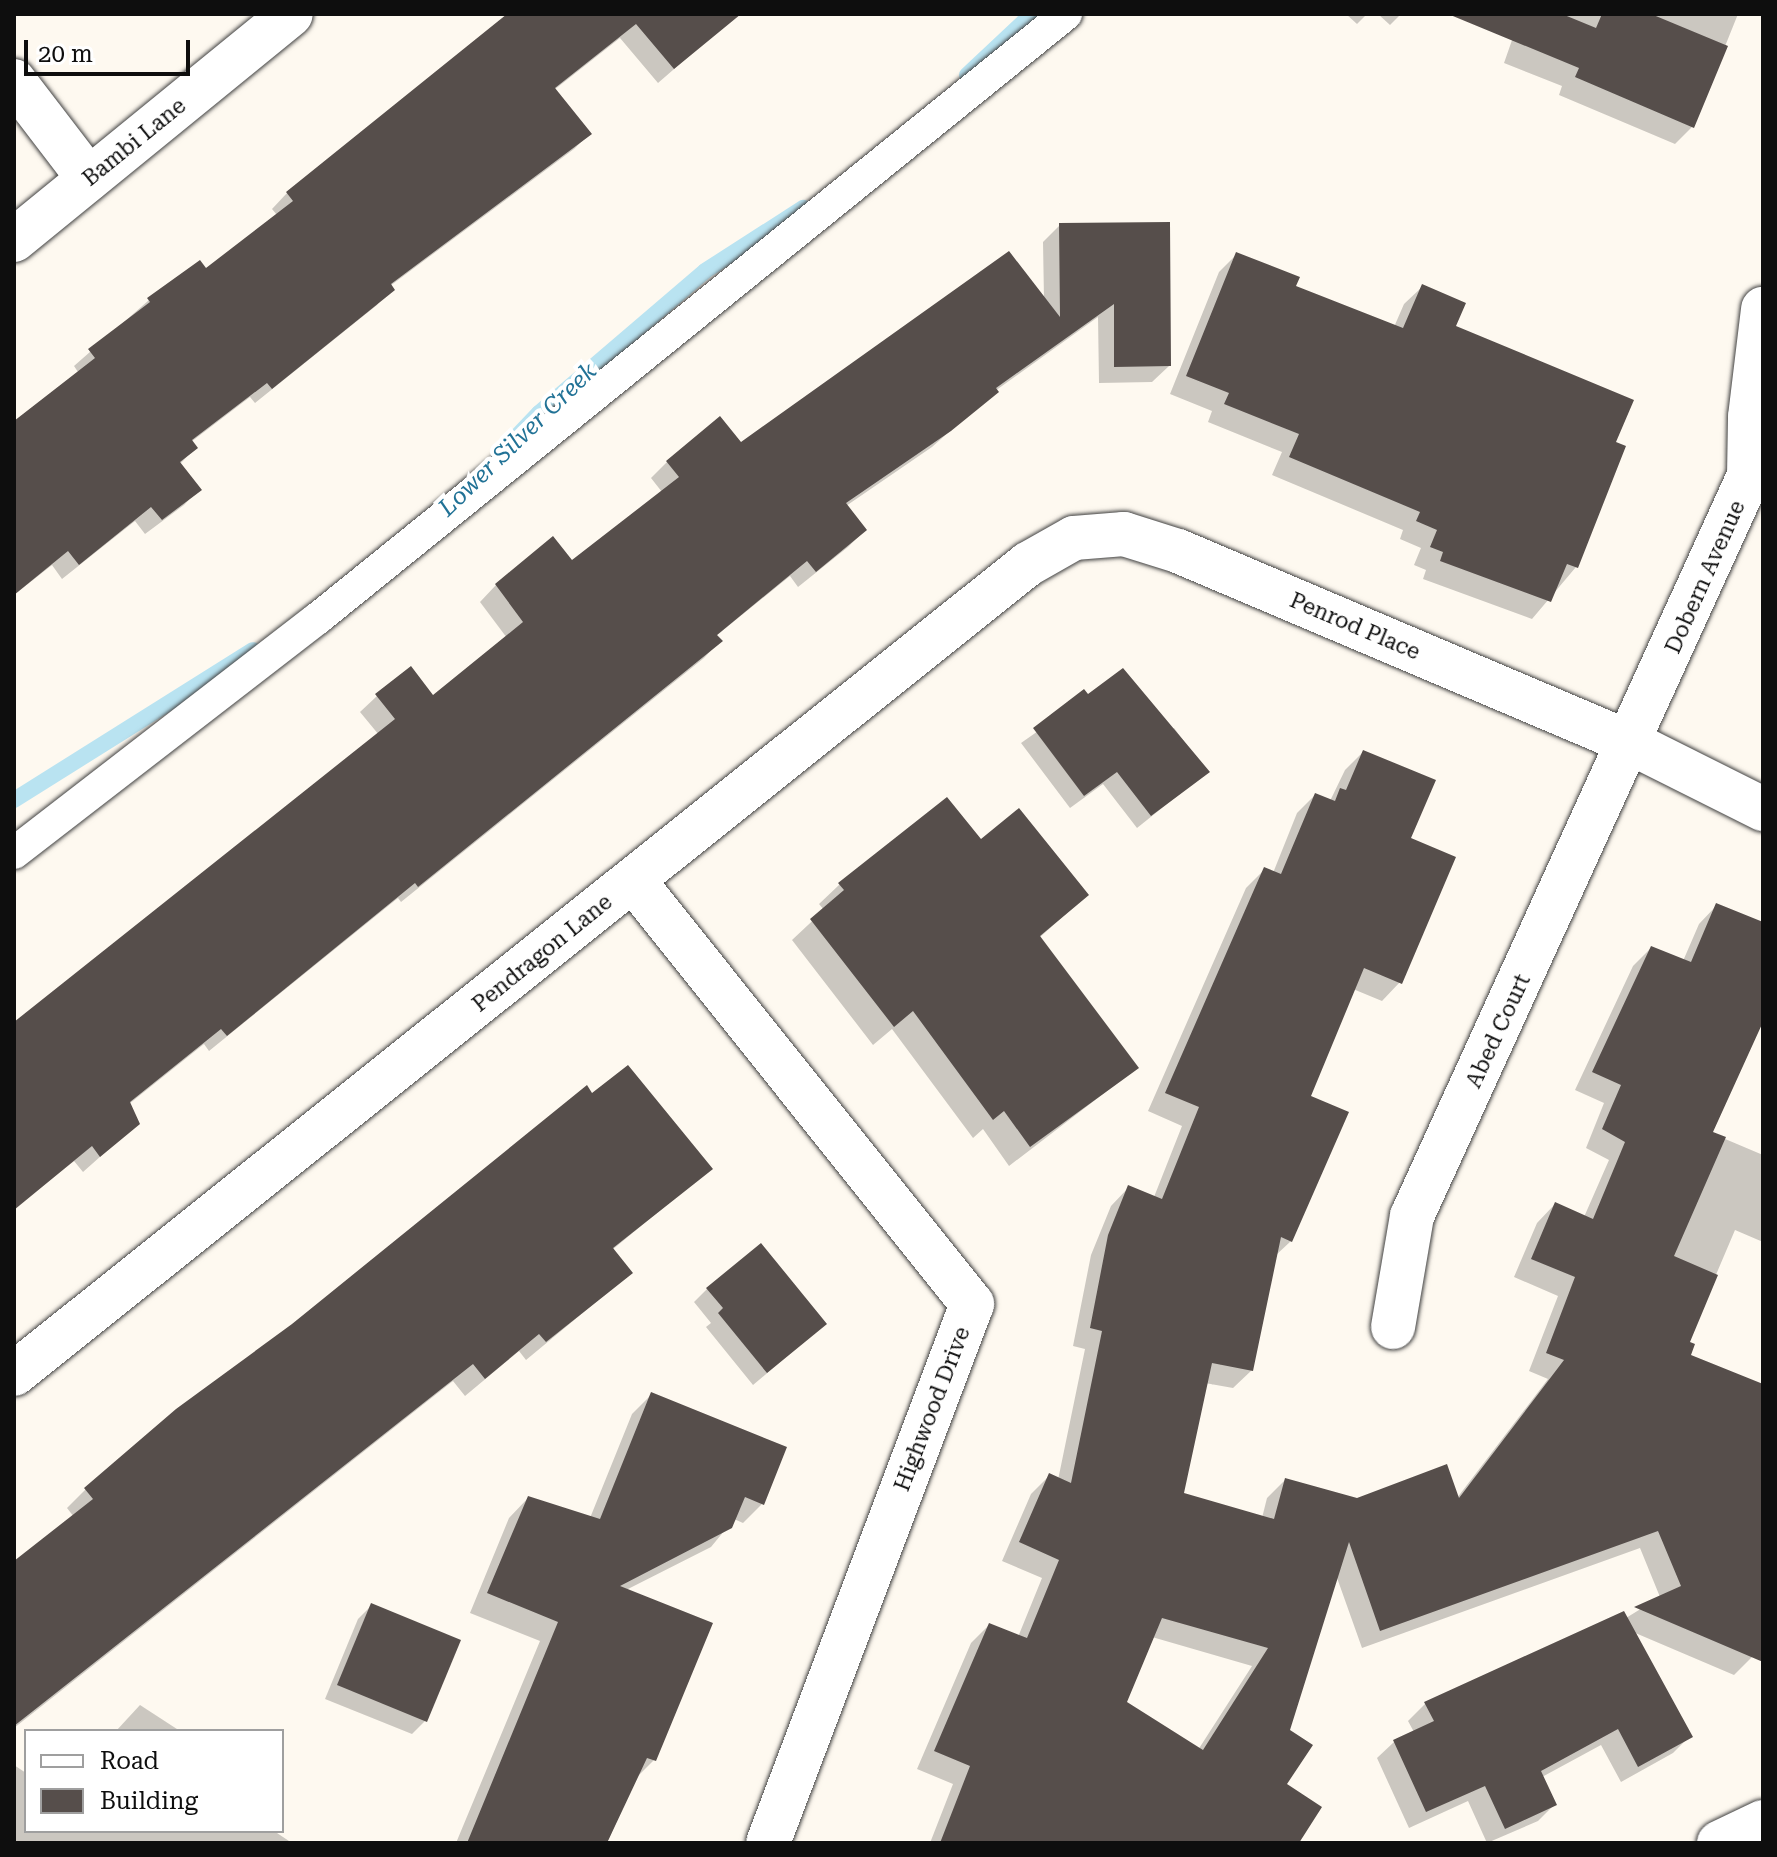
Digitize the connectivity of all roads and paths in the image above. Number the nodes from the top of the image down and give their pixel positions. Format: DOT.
graph roads {
  1 [pos="291,14"];
  2 [pos="1066,14"];
  3 [pos="14,81"];
  4 [pos="89,179"];
  5 [pos="14,240"];
  6 [pos="1763,309"];
  7 [pos="1759,358"];
  8 [pos="1074,538"];
  9 [pos="1631,743"];
  10 [pos="1763,809"];
  11 [pos="14,853"];
  12 [pos="633,880"];
  13 [pos="1393,1327"];
  14 [pos="14,1374"];
  15 [pos="1763,1822"];
  16 [pos="768,1843"];
  17 [pos="1719,1843"];
  1 -- 4 [label="street, Bambi Lane"];
  2 -- 11 [label="lane"];
  3 -- 4 [label="street"];
  4 -- 5 [label="street, Bambi Lane"];
  6 -- 7 [label="street, Dobern Avenue"];
  7 -- 9 [label="street, Dobern Avenue"];
  8 -- 9 [label="street, Penrod Place"];
  8 -- 12 [label="street, Pendragon Lane"];
  9 -- 10 [label="street, Penrod Place"];
  9 -- 13 [label="street, Abed Court"];
  12 -- 14 [label="street, Pendragon Lane"];
  12 -- 16 [label="street, Highwood Drive"];
  15 -- 17 [label="street"];
}
